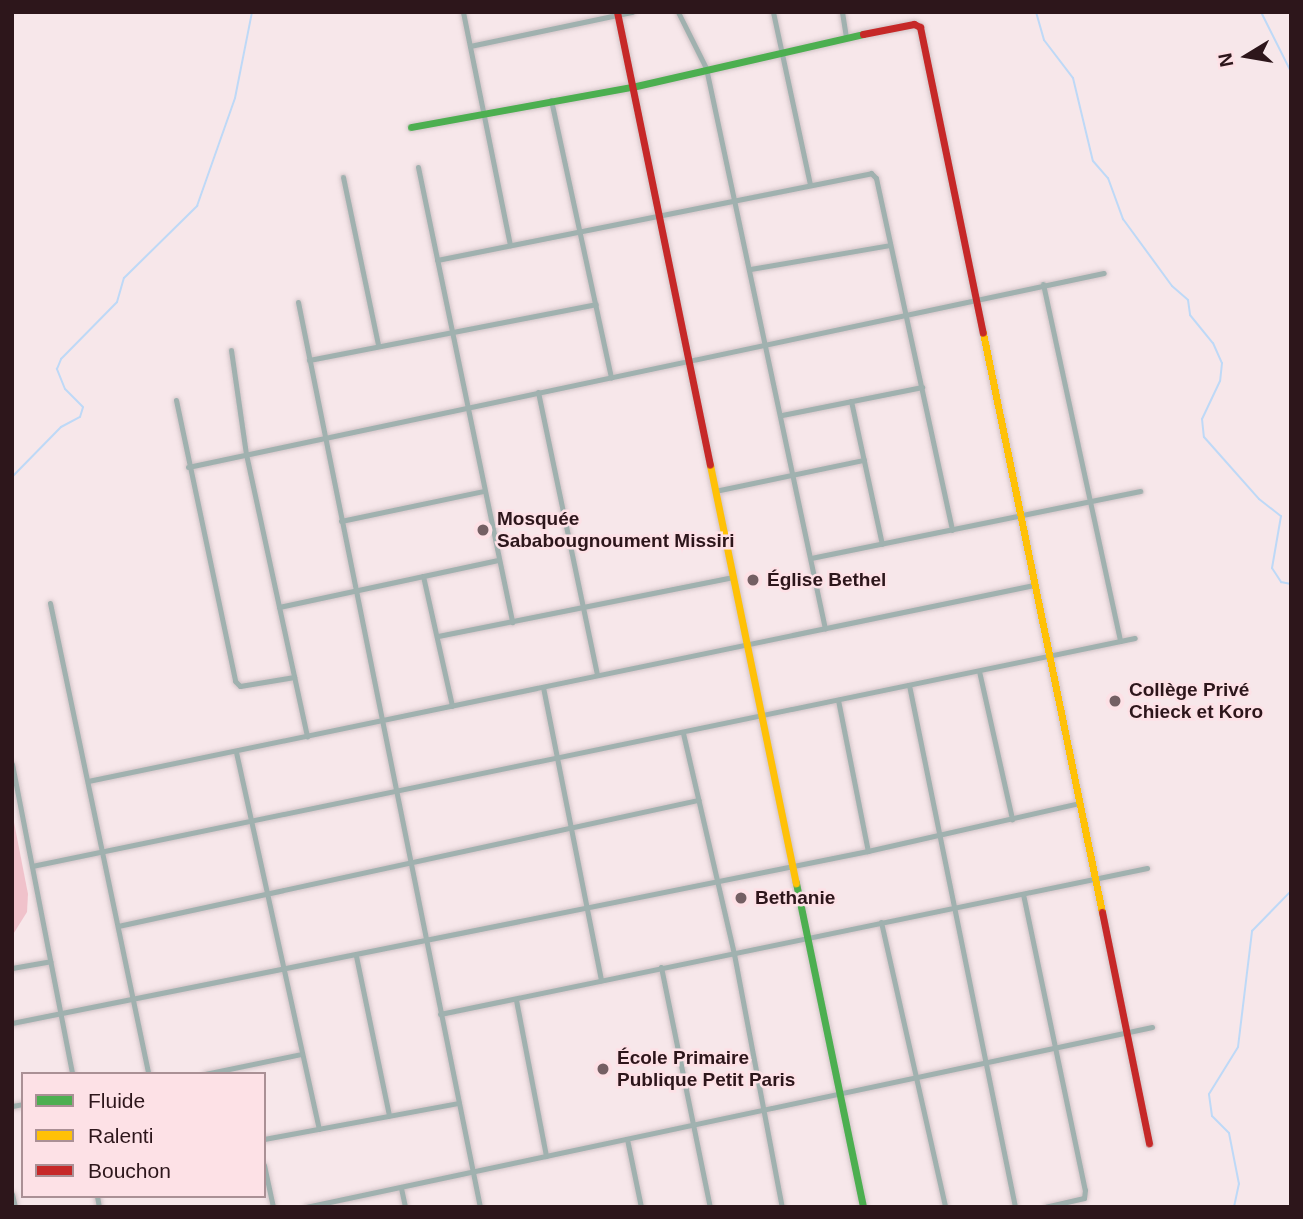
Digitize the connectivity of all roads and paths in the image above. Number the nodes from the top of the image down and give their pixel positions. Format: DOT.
graph roads {
  1 [pos="463,12"];
  2 [pos="632,12"];
  3 [pos="678,12"];
  4 [pos="773,12"];
  5 [pos="842,12"];
  6 [pos="618,14"];
  7 [pos="846,37"];
  8 [pos="470,46"];
  9 [pos="782,54"];
  10 [pos="706,68"];
  11 [pos="632,87"];
  12 [pos="551,100"];
  13 [pos="482,111"];
  14 [pos="411,127"];
  15 [pos="418,167"];
  16 [pos="343,177"];
  17 [pos="810,184"];
  18 [pos="734,200"];
  19 [pos="659,218"];
  20 [pos="580,232"];
  21 [pos="510,245"];
  22 [pos="890,245"];
  23 [pos="437,260"];
  24 [pos="750,269"];
  25 [pos="1104,273"];
  26 [pos="1043,284"];
  27 [pos="975,301"];
  28 [pos="298,302"];
  29 [pos="596,304"];
  30 [pos="906,314"];
  31 [pos="452,332"];
  32 [pos="378,345"];
  33 [pos="765,345"];
  34 [pos="231,350"];
  35 [pos="309,360"];
  36 [pos="688,361"];
  37 [pos="611,378"];
  38 [pos="922,387"];
  39 [pos="538,392"];
  40 [pos="176,400"];
  41 [pos="850,401"];
  42 [pos="465,407"];
  43 [pos="782,415"];
  44 [pos="324,438"];
  45 [pos="246,454"];
  46 [pos="864,460"];
  47 [pos="188,467"];
  48 [pos="795,474"];
  49 [pos="483,491"];
  50 [pos="715,491"];
  51 [pos="1140,491"];
  52 [pos="1090,500"];
  53 [pos="1019,515"];
  54 [pos="341,521"];
  55 [pos="952,530"];
  56 [pos="882,544"];
  57 [pos="811,558"];
  58 [pos="498,560"];
  59 [pos="423,576"];
  60 [pos="733,577"];
  61 [pos="1034,585"];
  62 [pos="354,591"];
  63 [pos="50,603"];
  64 [pos="583,606"];
  65 [pos="279,607"];
  66 [pos="512,622"];
  67 [pos="825,629"];
  68 [pos="438,636"];
  69 [pos="1135,638"];
  70 [pos="1120,641"];
  71 [pos="747,646"];
  72 [pos="1049,657"];
  73 [pos="979,671"];
  74 [pos="597,676"];
  75 [pos="294,677"];
  76 [pos="909,685"];
  77 [pos="543,687"];
  78 [pos="838,700"];
  79 [pos="452,706"];
  80 [pos="762,716"];
  81 [pos="380,722"];
  82 [pos="683,733"];
  83 [pos="307,737"];
  84 [pos="236,752"];
  85 [pos="557,757"];
  86 [pos="12,764"];
  87 [pos="88,782"];
  88 [pos="395,792"];
  89 [pos="16,798"];
  90 [pos="698,800"];
  91 [pos="1079,803"];
  92 [pos="1012,819"];
  93 [pos="251,820"];
  94 [pos="570,828"];
  95 [pos="939,834"];
  96 [pos="868,851"];
  97 [pos="103,852"];
  98 [pos="410,863"];
  99 [pos="792,864"];
  100 [pos="32,866"];
  101 [pos="1147,868"];
  102 [pos="1095,879"];
  103 [pos="716,881"];
  104 [pos="267,892"];
  105 [pos="1023,894"];
  106 [pos="586,908"];
  107 [pos="955,908"];
  108 [pos="881,922"];
  109 [pos="118,926"];
  110 [pos="809,938"];
  111 [pos="426,942"];
  112 [pos="734,954"];
  113 [pos="356,956"];
  114 [pos="50,961"];
  115 [pos="662,967"];
  116 [pos="12,968"];
  117 [pos="284,969"];
  118 [pos="601,980"];
  119 [pos="516,1000"];
  120 [pos="133,1001"];
  121 [pos="60,1014"];
  122 [pos="440,1014"];
  123 [pos="12,1024"];
  124 [pos="1152,1027"];
  125 [pos="1124,1033"];
  126 [pos="1055,1047"];
  127 [pos="302,1054"];
  128 [pos="987,1061"];
  129 [pos="72,1072"];
  130 [pos="148,1072"];
  131 [pos="215,1072"];
  132 [pos="914,1076"];
  133 [pos="840,1093"];
  134 [pos="458,1103"];
  135 [pos="763,1109"];
  136 [pos="388,1116"];
  137 [pos="693,1124"];
  138 [pos="318,1129"];
  139 [pos="266,1139"];
  140 [pos="627,1139"];
  141 [pos="1149,1143"];
  142 [pos="546,1156"];
  143 [pos="473,1172"];
  144 [pos="266,1174"];
  145 [pos="401,1188"];
  146 [pos="12,1194"];
  147 [pos="15,1207"];
  148 [pos="273,1207"];
  149 [pos="306,1207"];
  150 [pos="405,1207"];
  151 [pos="480,1207"];
  152 [pos="641,1207"];
  153 [pos="710,1207"];
  154 [pos="782,1207"];
  155 [pos="863,1207"];
  156 [pos="945,1207"];
  157 [pos="1015,1207"];
  158 [pos="1046,1207"];
  1 -- 8 [label="street"];
  2 -- 6 [label="street"];
  3 -- 10 [label="street"];
  4 -- 9 [label="street"];
  5 -- 7 [label="street"];
  6 -- 8 [label="street"];
  6 -- 11 [label="street"];
  7 -- 9 [label="street"];
  7 -- 27 [label="street"];
  8 -- 13 [label="street"];
  9 -- 10 [label="street"];
  9 -- 17 [label="street"];
  10 -- 11 [label="street"];
  10 -- 18 [label="street"];
  11 -- 12 [label="street"];
  11 -- 19 [label="street"];
  12 -- 13 [label="street"];
  12 -- 20 [label="street"];
  13 -- 14 [label="street"];
  13 -- 21 [label="street"];
  15 -- 23 [label="street"];
  16 -- 32 [label="street"];
  17 -- 18 [label="street"];
  17 -- 22 [label="street"];
  18 -- 19 [label="street"];
  18 -- 24 [label="street"];
  19 -- 20 [label="street"];
  19 -- 36 [label="street"];
  20 -- 21 [label="street"];
  20 -- 29 [label="street"];
  21 -- 23 [label="street"];
  22 -- 24 [label="street"];
  22 -- 30 [label="street"];
  23 -- 31 [label="street"];
  24 -- 33 [label="street"];
  25 -- 26 [label="street"];
  26 -- 27 [label="street"];
  26 -- 52 [label="street"];
  27 -- 30 [label="street"];
  27 -- 53 [label="street"];
  28 -- 35 [label="street"];
  29 -- 31 [label="street"];
  29 -- 37 [label="street"];
  30 -- 33 [label="street"];
  30 -- 38 [label="street"];
  31 -- 32 [label="street"];
  31 -- 42 [label="street"];
  32 -- 35 [label="street"];
  33 -- 36 [label="street"];
  33 -- 43 [label="street"];
  34 -- 45 [label="street"];
  35 -- 44 [label="street"];
  36 -- 37 [label="street"];
  36 -- 50 [label="street"];
  37 -- 39 [label="street"];
  38 -- 41 [label="street"];
  38 -- 55 [label="street"];
  39 -- 42 [label="street"];
  39 -- 64 [label="street"];
  40 -- 47 [label="street"];
  41 -- 43 [label="street"];
  41 -- 46 [label="street"];
  42 -- 44 [label="street"];
  42 -- 49 [label="street"];
  43 -- 48 [label="street"];
  44 -- 45 [label="street"];
  44 -- 54 [label="street"];
  45 -- 47 [label="street"];
  45 -- 65 [label="street"];
  46 -- 48 [label="street"];
  46 -- 56 [label="street"];
  47 -- 75 [label="street"];
  48 -- 50 [label="street"];
  48 -- 57 [label="street"];
  49 -- 54 [label="street"];
  49 -- 58 [label="street"];
  50 -- 60 [label="street"];
  51 -- 52 [label="street"];
  52 -- 53 [label="street"];
  52 -- 70 [label="street"];
  53 -- 55 [label="street"];
  53 -- 61 [label="street"];
  54 -- 62 [label="street"];
  55 -- 56 [label="street"];
  56 -- 57 [label="street"];
  57 -- 67 [label="street"];
  58 -- 59 [label="street"];
  58 -- 66 [label="street"];
  59 -- 62 [label="street"];
  59 -- 68 [label="street"];
  60 -- 64 [label="street"];
  60 -- 71 [label="street"];
  61 -- 67 [label="street"];
  61 -- 72 [label="street"];
  62 -- 65 [label="street"];
  62 -- 81 [label="street"];
  63 -- 87 [label="street"];
  64 -- 66 [label="street"];
  64 -- 74 [label="street"];
  65 -- 75 [label="street"];
  66 -- 68 [label="street"];
  67 -- 71 [label="street"];
  68 -- 79 [label="street"];
  69 -- 70 [label="street"];
  70 -- 72 [label="street"];
  71 -- 74 [label="street"];
  71 -- 80 [label="street"];
  72 -- 73 [label="street"];
  72 -- 91 [label="street"];
  73 -- 76 [label="street"];
  73 -- 92 [label="street"];
  74 -- 77 [label="street"];
  75 -- 83 [label="street"];
  76 -- 78 [label="street"];
  76 -- 95 [label="street"];
  77 -- 79 [label="street"];
  77 -- 85 [label="street"];
  78 -- 80 [label="street"];
  78 -- 96 [label="street"];
  79 -- 81 [label="street"];
  80 -- 82 [label="street"];
  80 -- 99 [label="street"];
  81 -- 83 [label="street"];
  81 -- 88 [label="street"];
  82 -- 85 [label="street"];
  82 -- 90 [label="street"];
  83 -- 84 [label="street"];
  84 -- 87 [label="street"];
  84 -- 93 [label="street"];
  85 -- 88 [label="street"];
  85 -- 94 [label="street"];
  86 -- 89 [label="street"];
  87 -- 97 [label="street"];
  88 -- 93 [label="street"];
  88 -- 98 [label="street"];
  89 -- 100 [label="street"];
  90 -- 94 [label="street"];
  90 -- 103 [label="street"];
  91 -- 92 [label="street"];
  91 -- 102 [label="street"];
  92 -- 95 [label="street"];
  93 -- 97 [label="street"];
  93 -- 104 [label="street"];
  94 -- 98 [label="street"];
  94 -- 106 [label="street"];
  95 -- 96 [label="street"];
  95 -- 107 [label="street"];
  96 -- 99 [label="street"];
  97 -- 100 [label="street"];
  97 -- 109 [label="street"];
  98 -- 104 [label="street"];
  98 -- 111 [label="street"];
  99 -- 103 [label="street"];
  99 -- 110 [label="street"];
  100 -- 114 [label="street"];
  101 -- 102 [label="street"];
  102 -- 105 [label="street"];
  102 -- 125 [label="street"];
  103 -- 106 [label="street"];
  103 -- 112 [label="street"];
  104 -- 109 [label="street"];
  104 -- 117 [label="street"];
  105 -- 107 [label="street"];
  105 -- 126 [label="street"];
  106 -- 111 [label="street"];
  106 -- 118 [label="street"];
  107 -- 108 [label="street"];
  107 -- 128 [label="street"];
  108 -- 110 [label="street"];
  108 -- 132 [label="street"];
  109 -- 120 [label="street"];
  110 -- 112 [label="street"];
  110 -- 133 [label="street"];
  111 -- 113 [label="street"];
  111 -- 122 [label="street"];
  112 -- 115 [label="street"];
  112 -- 135 [label="street"];
  113 -- 117 [label="street"];
  113 -- 136 [label="street"];
  114 -- 116 [label="street"];
  114 -- 121 [label="street"];
  115 -- 118 [label="street"];
  115 -- 137 [label="street"];
  117 -- 120 [label="street"];
  117 -- 127 [label="street"];
  118 -- 119 [label="street"];
  119 -- 122 [label="street"];
  119 -- 142 [label="street"];
  120 -- 121 [label="street"];
  120 -- 130 [label="street"];
  121 -- 123 [label="street"];
  121 -- 129 [label="street"];
  122 -- 134 [label="street"];
  124 -- 125 [label="street"];
  125 -- 126 [label="street"];
  125 -- 141 [label="street"];
  126 -- 128 [label="street"];
  126 -- 158 [label="street"];
  127 -- 131 [label="street"];
  127 -- 138 [label="street"];
  128 -- 132 [label="street"];
  128 -- 157 [label="street"];
  132 -- 133 [label="street"];
  132 -- 156 [label="street"];
  133 -- 135 [label="street"];
  133 -- 155 [label="street"];
  134 -- 136 [label="street"];
  134 -- 143 [label="street"];
  135 -- 137 [label="street"];
  135 -- 154 [label="street"];
  136 -- 138 [label="street"];
  137 -- 140 [label="street"];
  137 -- 153 [label="street"];
  138 -- 139 [label="street"];
  140 -- 142 [label="street"];
  140 -- 152 [label="street"];
  142 -- 143 [label="street"];
  143 -- 145 [label="street"];
  143 -- 151 [label="street"];
  144 -- 148 [label="street"];
  145 -- 149 [label="street"];
  145 -- 150 [label="street"];
  146 -- 147 [label="street"];
}
